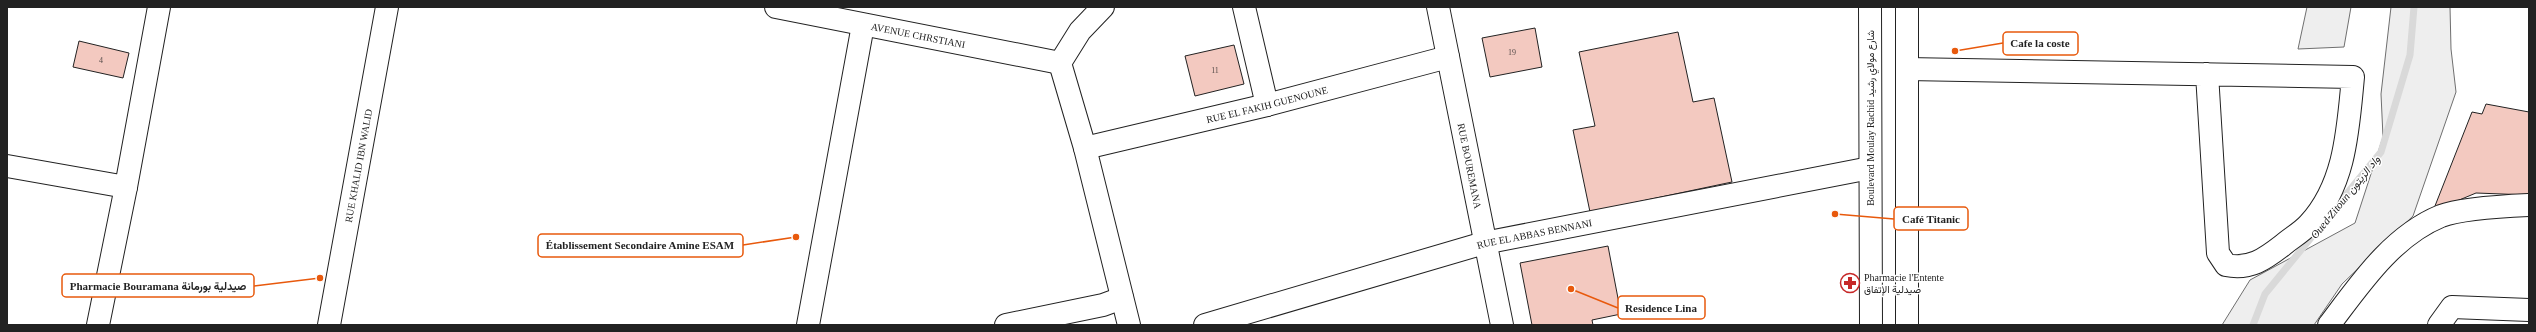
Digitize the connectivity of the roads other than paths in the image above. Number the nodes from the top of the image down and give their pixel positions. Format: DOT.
graph roads {
  1 [pos="158,7"];
  2 [pos="387,7"];
  3 [pos="776,7"];
  4 [pos="1103,7"];
  5 [pos="1244,7"];
  6 [pos="1438,7"];
  7 [pos="1870,7"];
  8 [pos="1907,7"];
  9 [pos="863,25"];
  10 [pos="1448,57"];
  11 [pos="1060,63"];
  12 [pos="1907,70"];
  13 [pos="2207,74"];
  14 [pos="1267,105"];
  15 [pos="1085,148"];
  16 [pos="7,166"];
  17 [pos="1870,168"];
  18 [pos="126,187"];
  19 [pos="2529,205"];
  20 [pos="1484,242"];
  21 [pos="1122,298"];
  22 [pos="2529,310"];
  23 [pos="98,325"];
  24 [pos="329,325"];
  25 [pos="808,325"];
  26 [pos="1006,325"];
  27 [pos="1129,325"];
  28 [pos="1205,325"];
  29 [pos="1502,325"];
  30 [pos="1871,325"];
  31 [pos="1907,325"];
  32 [pos="2329,325"];
  33 [pos="2439,325"];
  1 -- 18 [label="street"];
  2 -- 24 [label="street, RUE KHALID IBN WALID"];
  3 -- 9 [label="street, AVENUE CHRSTIANI"];
  4 -- 11 [label="street"];
  5 -- 14 [label="street"];
  6 -- 10 [label="street, RUE BOUREMANA"];
  7 -- 17 [label="street, Boulevard Moulay Rachid شارع مولاي رشيد"];
  8 -- 12 [label="street"];
  9 -- 11 [label="street, AVENUE CHRSTIANI"];
  9 -- 25 [label="street"];
  10 -- 14 [label="street, RUE EL FAKIH GUENOUNE"];
  10 -- 20 [label="street, RUE BOUREMANA"];
  11 -- 15 [label="street"];
  12 -- 13 [label="street"];
  12 -- 31 [label="street"];
  13 -- 13 [label="street"];
  14 -- 15 [label="street, RUE EL FAKIH GUENOUNE"];
  15 -- 21 [label="street"];
  16 -- 18 [label="street"];
  17 -- 20 [label="street, RUE EL ABBAS BENNANI"];
  17 -- 30 [label="street, Boulevard Moulay Rachid شارع مولاي رشيد"];
  18 -- 23 [label="street"];
  19 -- 32 [label="street"];
  20 -- 28 [label="street, RUE EL ABBAS BENNANI"];
  20 -- 29 [label="street, RUE BOUREMANA"];
  21 -- 26 [label="street"];
  21 -- 27 [label="street"];
  22 -- 33 [label="street"];
}
